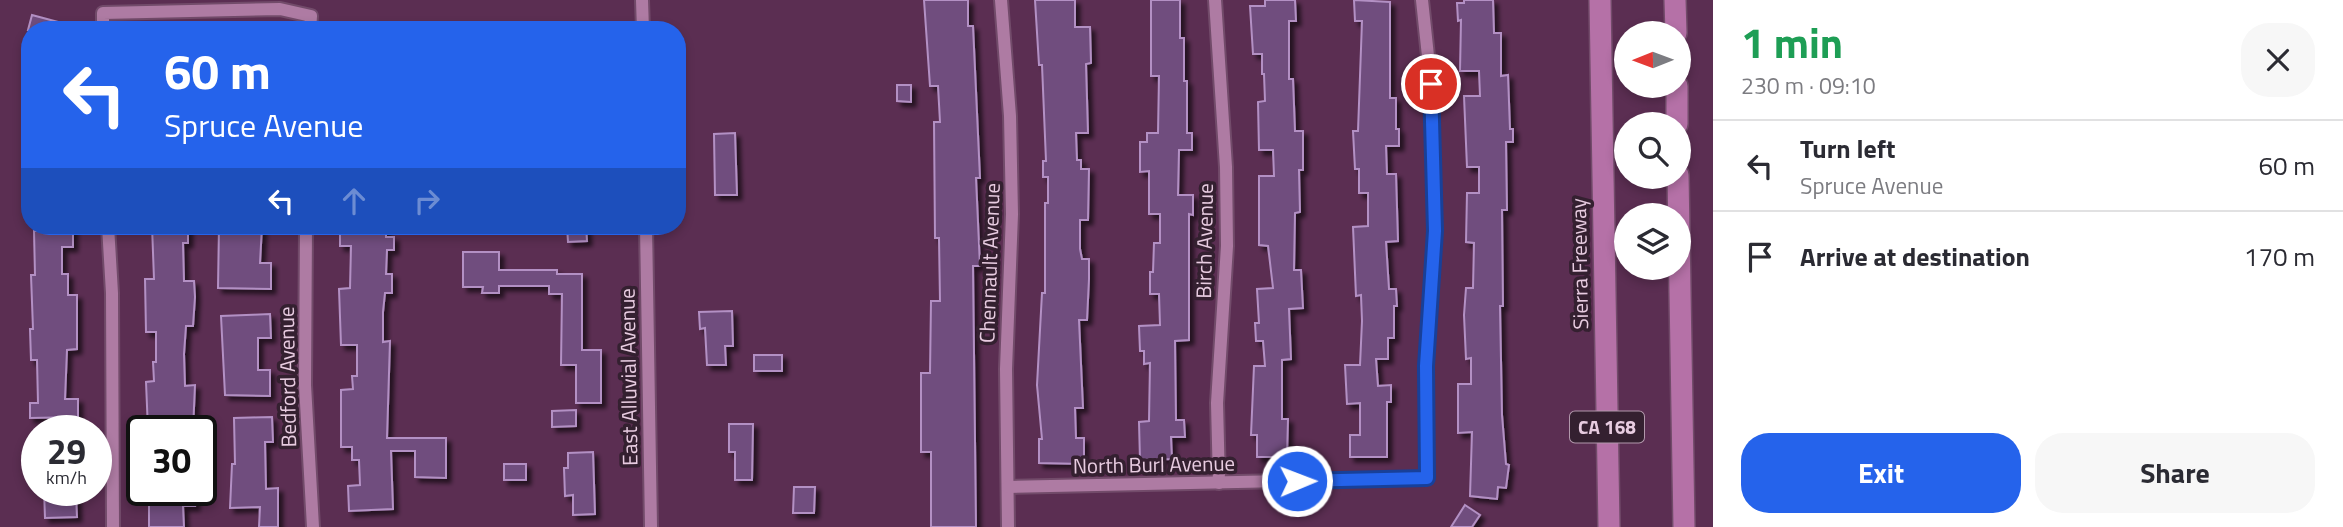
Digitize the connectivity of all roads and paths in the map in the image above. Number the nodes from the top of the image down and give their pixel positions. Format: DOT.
graph roads {
  1 [pos="642,0"];
  2 [pos="1001,0"];
  3 [pos="1215,0"];
  4 [pos="1422,0"];
  5 [pos="1600,0"];
  6 [pos="1675,0"];
  7 [pos="203,5"];
  8 [pos="103,21"];
  9 [pos="311,21"];
  10 [pos="643,21"];
  11 [pos="1676,21"];
  12 [pos="1678,189"];
  13 [pos="109,235"];
  14 [pos="306,235"];
  15 [pos="646,235"];
  16 [pos="1219,483"];
  17 [pos="1008,487"];
  18 [pos="113,527"];
  19 [pos="313,527"];
  20 [pos="651,527"];
  21 [pos="1008,527"];
  22 [pos="1609,527"];
  23 [pos="1684,527"];
  1 -- 10 [label="street"];
  2 -- 17 [label="street, Chennault Avenue"];
  3 -- 16 [label="street, Birch Avenue"];
  4 -- 16 [label="street, North Burl Avenue"];
  5 -- 22 [label="highway, Sierra Freeway / CA 168"];
  6 -- 11 [label="highway"];
  7 -- 8 [label="street"];
  7 -- 9 [label="street"];
  12 -- 23 [label="highway"];
  13 -- 18 [label="street"];
  14 -- 19 [label="street, Bedford Avenue"];
  15 -- 20 [label="street, East Alluvial Avenue"];
  16 -- 17 [label="street, North Burl Avenue"];
  17 -- 21 [label="street, Chennault Avenue"];
}
